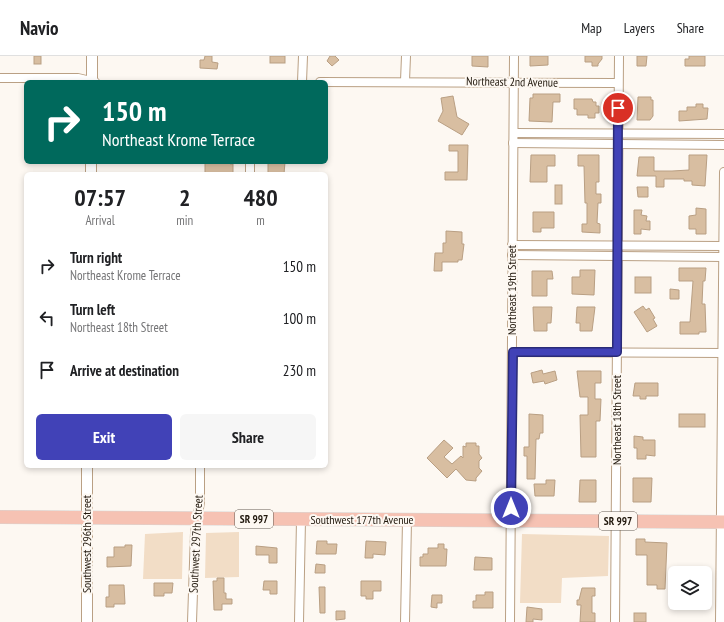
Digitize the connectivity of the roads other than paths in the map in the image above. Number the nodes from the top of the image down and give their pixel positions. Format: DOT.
graph roads {
  1 [pos="92,56"];
  2 [pos="303,56"];
  3 [pos="406,56"];
  4 [pos="514,56"];
  5 [pos="619,56"];
  6 [pos="0,78"];
  7 [pos="86,80"];
  8 [pos="93,80"];
  9 [pos="302,80"];
  10 [pos="405,81"];
  11 [pos="328,82"];
  12 [pos="514,83"];
  13 [pos="618,83"];
  14 [pos="514,133"];
  15 [pos="618,134"];
  16 [pos="724,134"];
  17 [pos="513,143"];
  18 [pos="618,144"];
  19 [pos="724,145"];
  20 [pos="724,172"];
  21 [pos="512,245"];
  22 [pos="618,246"];
  23 [pos="724,246"];
  24 [pos="512,255"];
  25 [pos="618,256"];
  26 [pos="723,257"];
  27 [pos="513,352"];
  28 [pos="617,352"];
  29 [pos="723,353"];
  30 [pos="87,468"];
  31 [pos="200,468"];
  32 [pos="0,517"];
  33 [pos="88,517"];
  34 [pos="197,518"];
  35 [pos="302,520"];
  36 [pos="407,521"];
  37 [pos="511,521"];
  38 [pos="617,521"];
  39 [pos="723,522"];
  40 [pos="87,622"];
  41 [pos="192,622"];
  42 [pos="300,622"];
  43 [pos="405,622"];
  44 [pos="510,622"];
  45 [pos="615,622"];
  46 [pos="720,622"];
  1 -- 8 [label="street"];
  2 -- 9 [label="street"];
  3 -- 10 [label="street"];
  4 -- 12 [label="street, Northeast 19th Street"];
  5 -- 13 [label="street, Northeast 18th Street"];
  6 -- 7 [label="street"];
  10 -- 11 [label="street, Northeast 2nd Avenue"];
  10 -- 12 [label="street, Northeast 2nd Avenue"];
  12 -- 13 [label="street, Northeast 2nd Avenue"];
  12 -- 14 [label="street, Northeast 19th Street"];
  13 -- 15 [label="street, Northeast 18th Street"];
  14 -- 15 [label="street"];
  14 -- 17 [label="street, Northeast 19th Street"];
  15 -- 16 [label="street"];
  15 -- 18 [label="street, Northeast 18th Street"];
  17 -- 18 [label="street"];
  17 -- 21 [label="street, Northeast 19th Street"];
  18 -- 19 [label="street"];
  18 -- 22 [label="street, Northeast 18th Street"];
  20 -- 23 [label="street"];
  21 -- 22 [label="street"];
  21 -- 24 [label="street, Northeast 19th Street"];
  22 -- 23 [label="street"];
  22 -- 25 [label="street, Northeast 18th Street"];
  23 -- 26 [label="street"];
  24 -- 25 [label="street"];
  24 -- 27 [label="street, Northeast 19th Street"];
  25 -- 26 [label="street"];
  25 -- 28 [label="street, Northeast 18th Street"];
  26 -- 29 [label="street"];
  27 -- 28 [label="street"];
  27 -- 37 [label="street, Northeast 19th Street"];
  28 -- 29 [label="street"];
  28 -- 38 [label="street, Northeast 18th Street"];
  29 -- 39 [label="street"];
  30 -- 33 [label="street, Southwest 296th Street"];
  31 -- 34 [label="street, Southwest 297th Street"];
  32 -- 33 [label="highway, Southwest 177th Avenue / SR 997"];
  33 -- 34 [label="highway, Southwest 177th Avenue / SR 997"];
  33 -- 40 [label="street, Southwest 296th Street"];
  34 -- 35 [label="highway, Southwest 177th Avenue / SR 997"];
  34 -- 41 [label="street, Southwest 297th Street"];
  35 -- 36 [label="highway, Southwest 177th Avenue / SR 997"];
  35 -- 42 [label="street"];
  36 -- 37 [label="highway, Southwest 177th Avenue / SR 997"];
  36 -- 43 [label="street"];
  37 -- 38 [label="highway, Southwest 177th Avenue / SR 997"];
  37 -- 44 [label="street, Northeast 19th Street"];
  38 -- 39 [label="highway, Southwest 177th Avenue / SR 997"];
  38 -- 45 [label="street, Northeast 18th Street"];
  39 -- 46 [label="street"];
}
